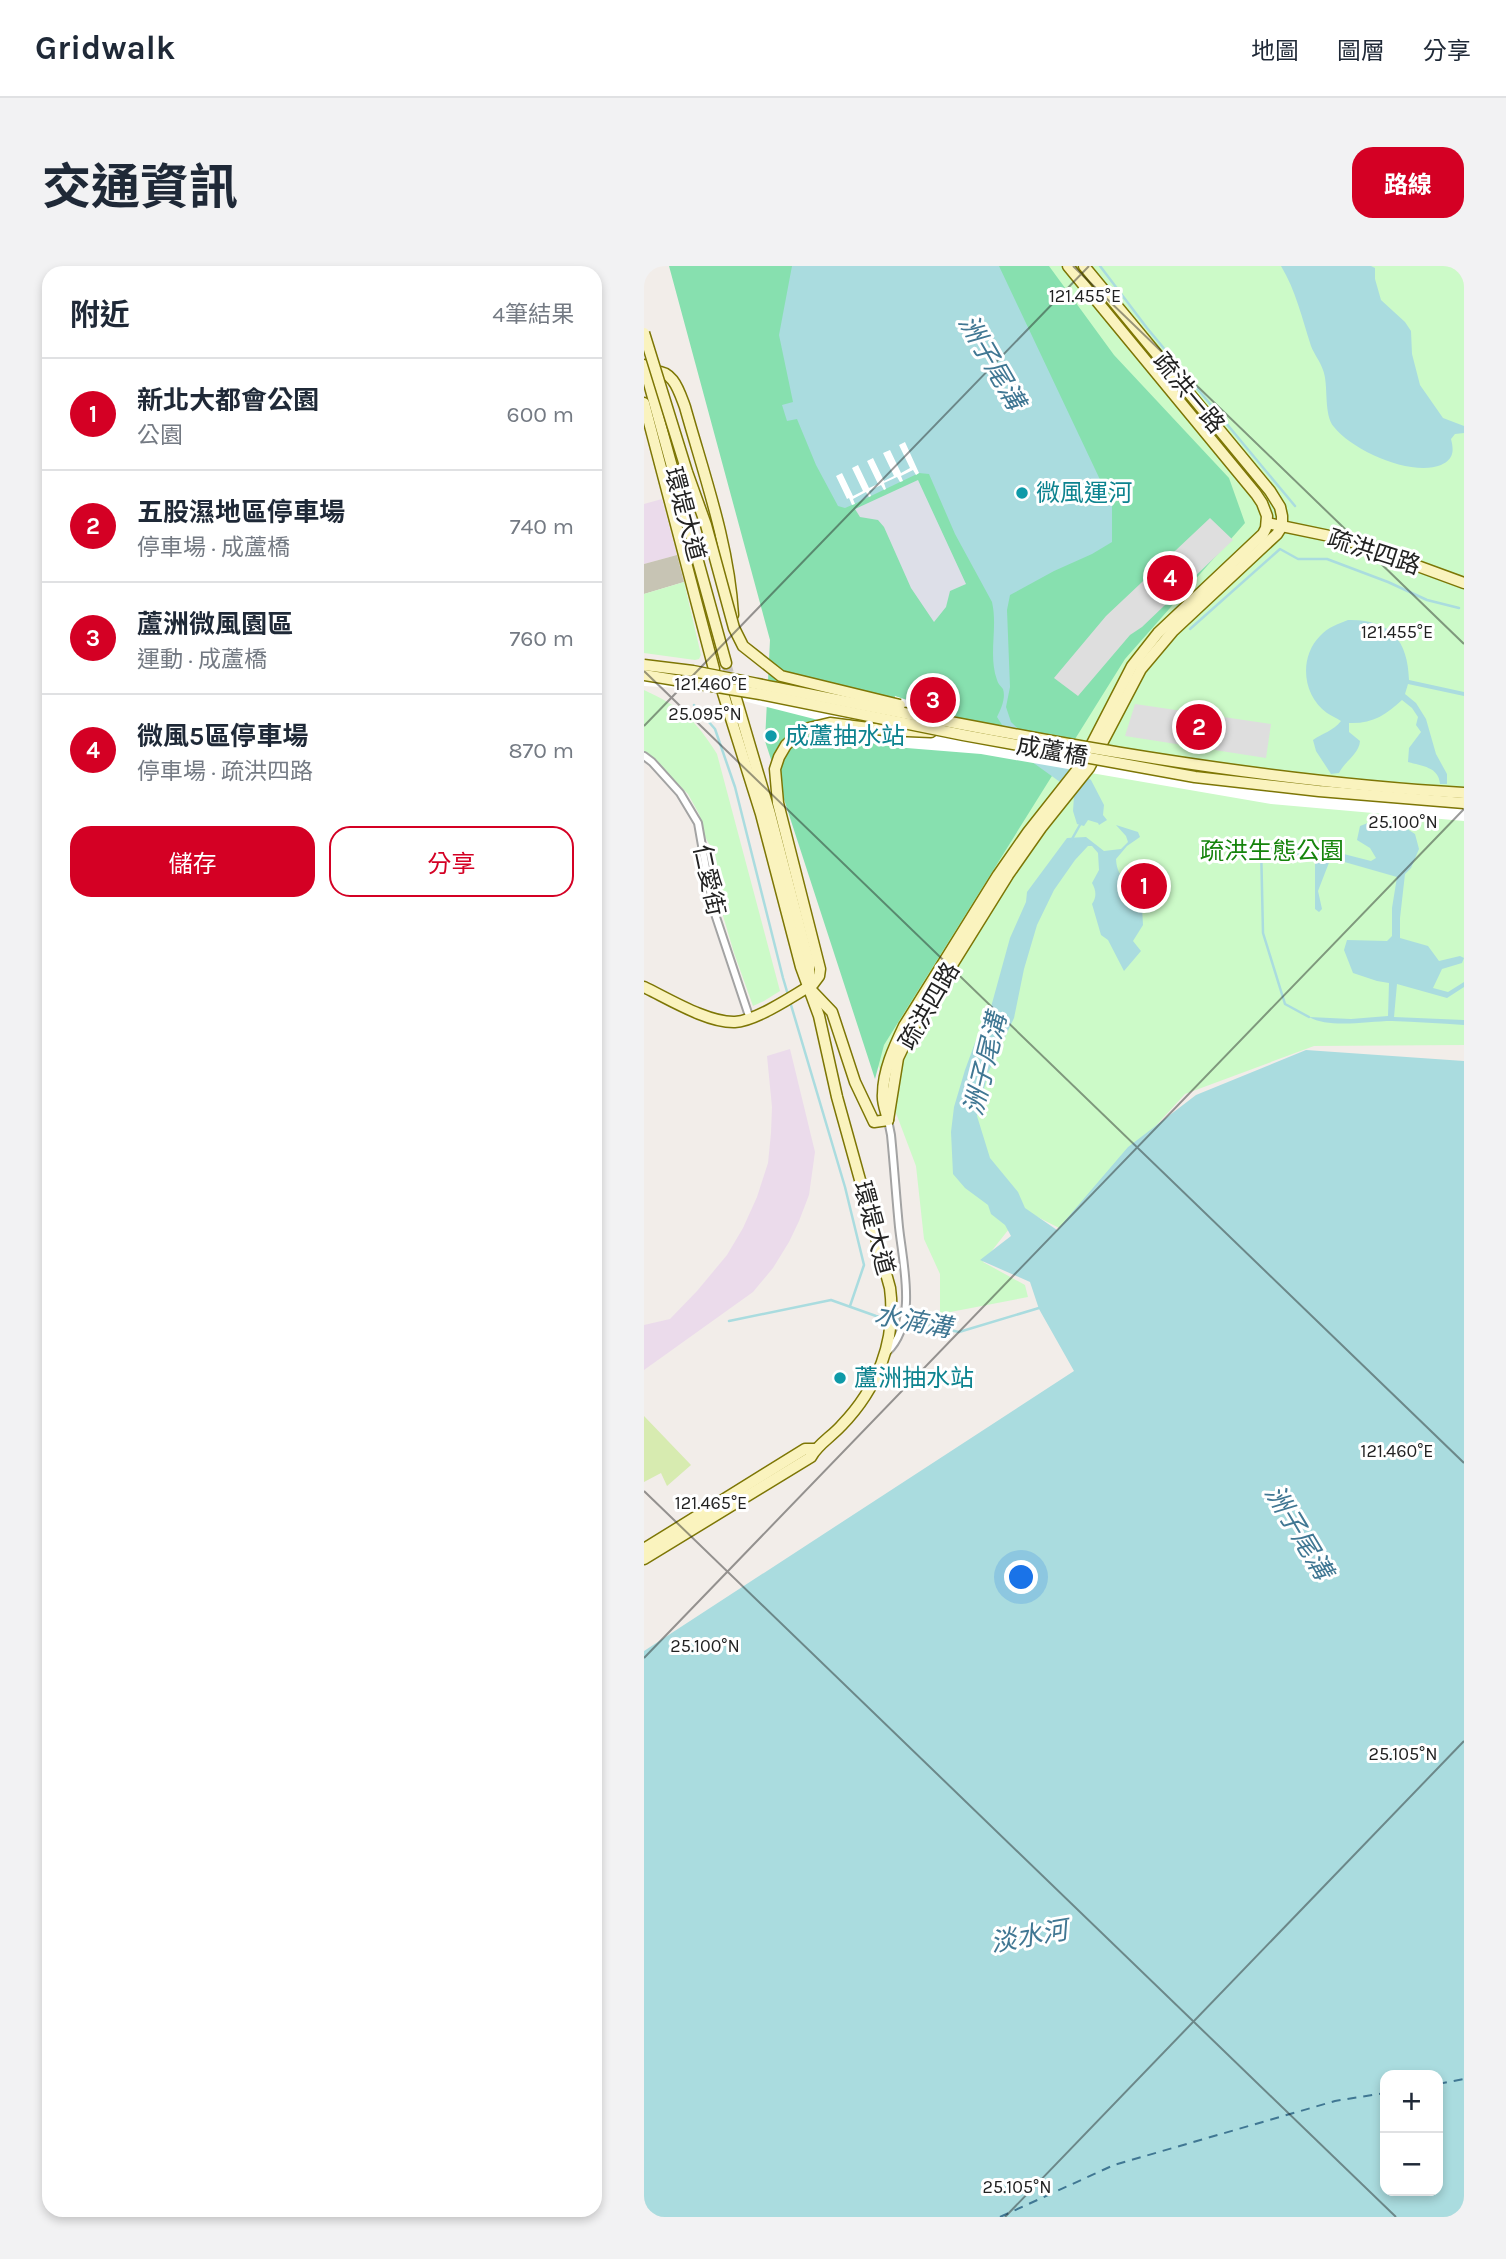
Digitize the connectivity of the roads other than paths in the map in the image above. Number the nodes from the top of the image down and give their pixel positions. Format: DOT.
graph roads {
  1 [pos="1068,266"];
  2 [pos="1084,266"];
  3 [pos="644,333"];
  4 [pos="645,371"];
  5 [pos="644,403"];
  6 [pos="1267,523"];
  7 [pos="1282,526"];
  8 [pos="1464,583"];
  9 [pos="734,628"];
  10 [pos="726,663"];
  11 [pos="644,665"];
  12 [pos="714,669"];
  13 [pos="644,675"];
  14 [pos="723,693"];
  15 [pos="735,695"];
  16 [pos="985,728"];
  17 [pos="963,735"];
  18 [pos="644,756"];
  19 [pos="1085,766"];
  20 [pos="1464,793"];
  21 [pos="1464,803"];
  22 [pos="644,987"];
  23 [pos="808,987"];
  24 [pos="750,1019"];
  25 [pos="888,1120"];
  26 [pos="887,1348"];
  27 [pos="815,1449"];
  28 [pos="644,1549"];
  29 [pos="644,1559"];
  1 -- 6 [label="street, 疏洪一路"];
  2 -- 7 [label="street, 疏洪一路"];
  3 -- 9 [label="street, bridge"];
  4 -- 9 [label="street, bridge"];
  4 -- 10 [label="street, 環堤大道"];
  5 -- 12 [label="street, 環堤大道"];
  6 -- 7 [label="street, 疏洪四路"];
  6 -- 19 [label="street"];
  7 -- 8 [label="street, 疏洪四路"];
  7 -- 19 [label="street"];
  9 -- 16 [label="street, bridge"];
  11 -- 16 [label="street, 成蘆橋, bridge"];
  13 -- 17 [label="street, 成蘆橋, bridge"];
  14 -- 23 [label="street, 環堤大道"];
  15 -- 23 [label="street, 環堤大道"];
  16 -- 20 [label="street, 成蘆橋, bridge"];
  17 -- 21 [label="street, 成蘆橋, bridge"];
  17 -- 23 [label="street, bridge"];
  18 -- 24 [label="street, 仁愛街"];
  19 -- 25 [label="street, 疏洪四路"];
  22 -- 24 [label="street"];
  23 -- 24 [label="street"];
  23 -- 25 [label="street"];
  23 -- 26 [label="street, 環堤大道"];
  25 -- 26 [label="street"];
  26 -- 27 [label="street, 環堤大道"];
  27 -- 28 [label="street, 環堤大道"];
  27 -- 29 [label="street, 環堤大道"];
}
